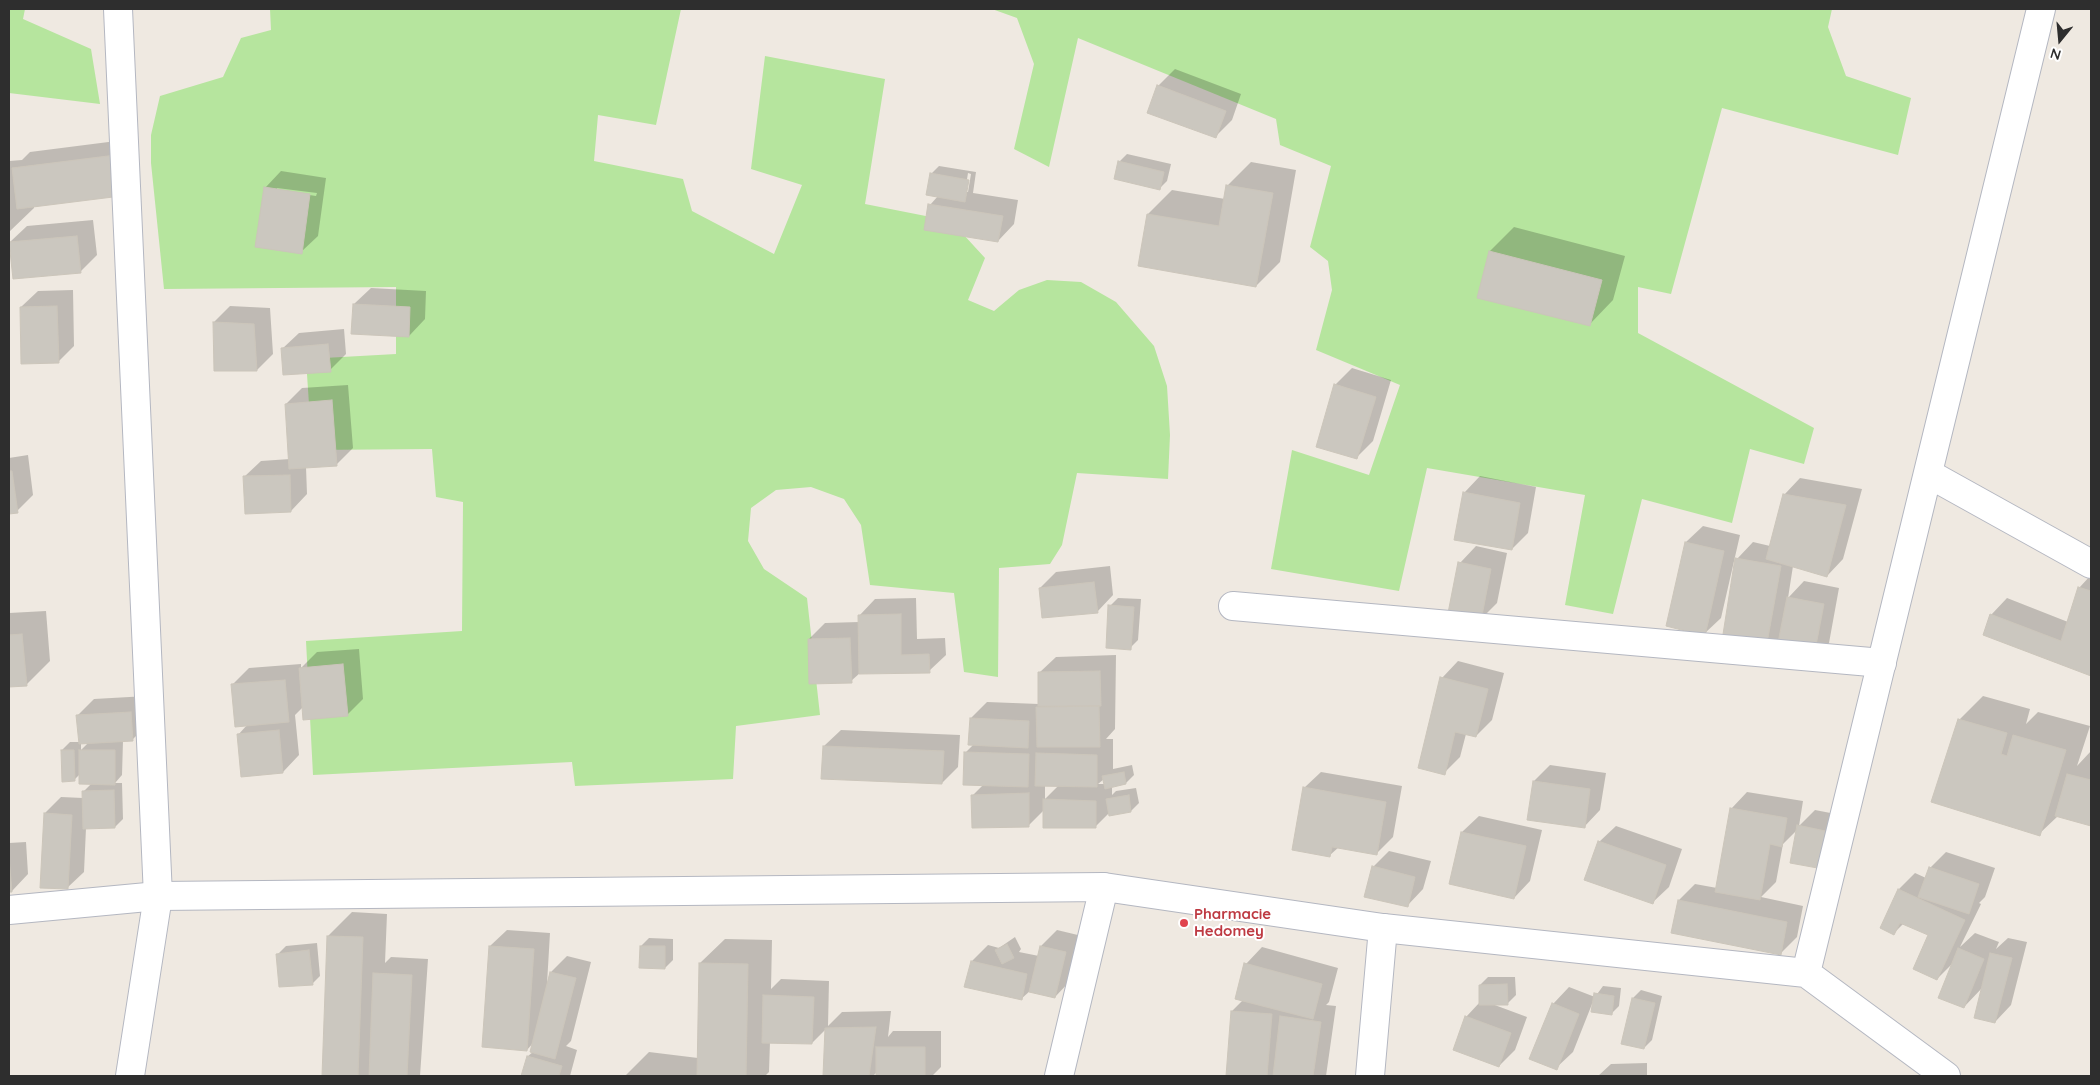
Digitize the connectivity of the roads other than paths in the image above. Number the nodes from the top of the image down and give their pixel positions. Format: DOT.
graph roads {
  1 [pos="118,9"];
  2 [pos="2041,9"];
  3 [pos="1929,474"];
  4 [pos="2091,564"];
  5 [pos="1233,606"];
  6 [pos="1882,663"];
  7 [pos="1104,887"];
  8 [pos="158,896"];
  9 [pos="9,910"];
  10 [pos="1383,928"];
  11 [pos="1806,973"];
  12 [pos="130,1076"];
  13 [pos="1059,1076"];
  14 [pos="1370,1076"];
  15 [pos="1946,1076"];
  1 -- 8 [label="street"];
  2 -- 3 [label="street"];
  3 -- 4 [label="street"];
  3 -- 6 [label="street"];
  5 -- 6 [label="street"];
  6 -- 11 [label="street"];
  7 -- 8 [label="street"];
  7 -- 10 [label="street"];
  7 -- 13 [label="street"];
  8 -- 9 [label="street"];
  8 -- 12 [label="street"];
  10 -- 11 [label="street"];
  10 -- 14 [label="street"];
  11 -- 15 [label="street"];
}
